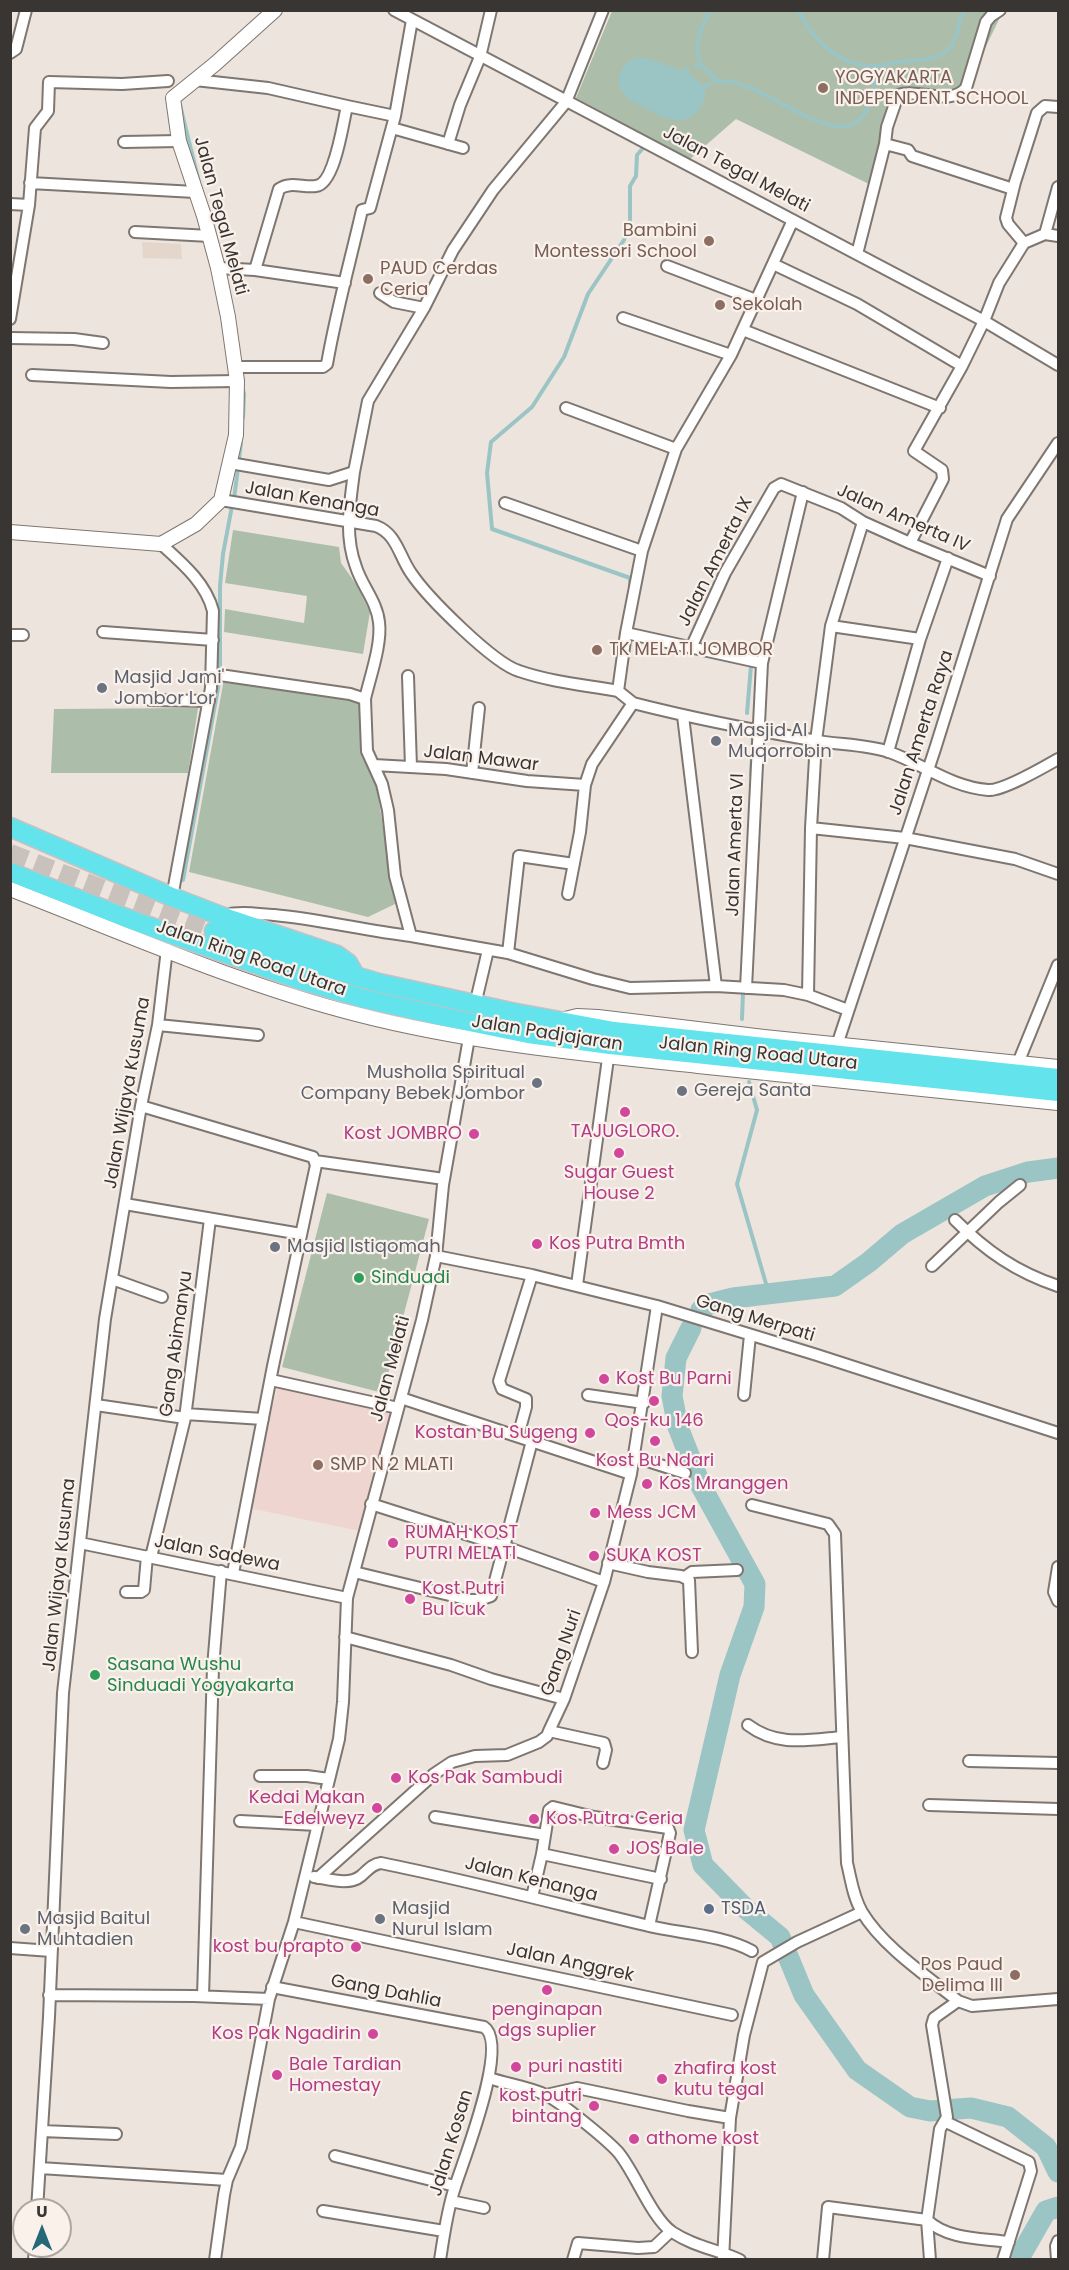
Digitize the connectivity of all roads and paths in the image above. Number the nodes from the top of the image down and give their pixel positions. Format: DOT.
graph roads {
  1 [pos="26,10"];
  2 [pos="275,10"];
  3 [pos="394,10"];
  4 [pos="491,10"];
  5 [pos="603,10"];
  6 [pos="1000,10"];
  7 [pos="412,20"];
  8 [pos="10,53"];
  9 [pos="480,57"];
  10 [pos="195,80"];
  11 [pos="168,81"];
  12 [pos="567,102"];
  13 [pos="347,106"];
  14 [pos="1059,107"];
  15 [pos="395,116"];
  16 [pos="392,128"];
  17 [pos="179,141"];
  18 [pos="124,142"];
  19 [pos="448,144"];
  20 [pos="885,144"];
  21 [pos="463,148"];
  22 [pos="30,183"];
  23 [pos="1059,187"];
  24 [pos="1013,189"];
  25 [pos="195,192"];
  26 [pos="10,204"];
  27 [pos="28,205"];
  28 [pos="793,220"];
  29 [pos="135,232"];
  30 [pos="1045,234"];
  31 [pos="210,236"];
  32 [pos="1059,236"];
  33 [pos="1024,243"];
  34 [pos="857,254"];
  35 [pos="773,264"];
  36 [pos="667,266"];
  37 [pos="218,268"];
  38 [pos="255,270"];
  39 [pos="345,283"];
  40 [pos="380,293"];
  41 [pos="756,300"];
  42 [pos="424,308"];
  43 [pos="623,318"];
  44 [pos="10,319"];
  45 [pos="984,321"];
  46 [pos="743,330"];
  47 [pos="10,338"];
  48 [pos="104,342"];
  49 [pos="731,355"];
  50 [pos="1059,365"];
  51 [pos="962,366"];
  52 [pos="235,367"];
  53 [pos="32,375"];
  54 [pos="237,381"];
  55 [pos="566,408"];
  56 [pos="940,408"];
  57 [pos="1059,443"];
  58 [pos="676,449"];
  59 [pos="230,463"];
  60 [pos="354,472"];
  61 [pos="803,492"];
  62 [pos="221,500"];
  63 [pos="505,503"];
  64 [pos="348,522"];
  65 [pos="862,522"];
  66 [pos="10,532"];
  67 [pos="910,543"];
  68 [pos="161,544"];
  69 [pos="642,551"];
  70 [pos="948,558"];
  71 [pos="990,576"];
  72 [pos="831,626"];
  73 [pos="103,632"];
  74 [pos="626,633"];
  75 [pos="10,635"];
  76 [pos="23,635"];
  77 [pos="920,639"];
  78 [pos="213,640"];
  79 [pos="691,648"];
  80 [pos="762,663"];
  81 [pos="213,674"];
  82 [pos="408,676"];
  83 [pos="618,691"];
  84 [pos="365,699"];
  85 [pos="150,700"];
  86 [pos="209,701"];
  87 [pos="633,703"];
  88 [pos="479,708"];
  89 [pos="684,716"];
  90 [pos="759,731"];
  91 [pos="816,741"];
  92 [pos="888,752"];
  93 [pos="1059,759"];
  94 [pos="374,765"];
  95 [pos="411,767"];
  96 [pos="928,771"];
  97 [pos="472,773"];
  98 [pos="585,785"];
  99 [pos="10,817"];
  100 [pos="10,827"];
  101 [pos="811,828"];
  102 [pos="36,838"];
  103 [pos="905,838"];
  104 [pos="10,859"];
  105 [pos="574,864"];
  106 [pos="10,872"];
  107 [pos="1059,874"];
  108 [pos="10,889"];
  109 [pos="55,889"];
  110 [pos="568,894"];
  111 [pos="172,897"];
  112 [pos="217,924"];
  113 [pos="411,936"];
  114 [pos="167,950"];
  115 [pos="488,950"];
  116 [pos="508,953"];
  117 [pos="1059,965"];
  118 [pos="716,986"];
  119 [pos="746,988"];
  120 [pos="808,995"];
  121 [pos="475,1005"];
  122 [pos="848,1010"];
  123 [pos="561,1022"];
  124 [pos="158,1025"];
  125 [pos="258,1035"];
  126 [pos="469,1038"];
  127 [pos="837,1045"];
  128 [pos="609,1051"];
  129 [pos="1018,1063"];
  130 [pos="1059,1067"];
  131 [pos="1059,1078"];
  132 [pos="1059,1092"];
  133 [pos="1059,1103"];
  134 [pos="141,1106"];
  135 [pos="315,1161"];
  136 [pos="444,1179"];
  137 [pos="1020,1185"];
  138 [pos="125,1204"];
  139 [pos="210,1219"];
  140 [pos="955,1220"];
  141 [pos="968,1233"];
  142 [pos="301,1234"];
  143 [pos="436,1256"];
  144 [pos="933,1266"];
  145 [pos="532,1275"];
  146 [pos="112,1279"];
  147 [pos="577,1285"];
  148 [pos="1059,1286"];
  149 [pos="162,1297"];
  150 [pos="657,1306"];
  151 [pos="750,1335"];
  152 [pos="271,1380"];
  153 [pos="588,1395"];
  154 [pos="744,1395"];
  155 [pos="399,1403"];
  156 [pos="644,1403"];
  157 [pos="96,1405"];
  158 [pos="185,1416"];
  159 [pos="263,1419"];
  160 [pos="1059,1433"];
  161 [pos="518,1436"];
  162 [pos="532,1441"];
  163 [pos="635,1457"];
  164 [pos="685,1473"];
  165 [pos="631,1474"];
  166 [pos="371,1504"];
  167 [pos="752,1505"];
  168 [pos="80,1543"];
  169 [pos="503,1546"];
  170 [pos="149,1557"];
  171 [pos="608,1563"];
  172 [pos="1059,1567"];
  173 [pos="737,1570"];
  174 [pos="227,1572"];
  175 [pos="354,1572"];
  176 [pos="685,1577"];
  177 [pos="604,1582"];
  178 [pos="126,1592"];
  179 [pos="347,1598"];
  180 [pos="1059,1601"];
  181 [pos="345,1637"];
  182 [pos="692,1652"];
  183 [pos="564,1699"];
  184 [pos="748,1725"];
  185 [pos="549,1731"];
  186 [pos="842,1737"];
  187 [pos="969,1761"];
  188 [pos="1059,1763"];
  189 [pos="603,1764"];
  190 [pos="260,1776"];
  191 [pos="329,1779"];
  192 [pos="929,1805"];
  193 [pos="1059,1809"];
  194 [pos="435,1817"];
  195 [pos="240,1821"];
  196 [pos="317,1825"];
  197 [pos="545,1835"];
  198 [pos="542,1854"];
  199 [pos="305,1875"];
  200 [pos="318,1878"];
  201 [pos="661,1879"];
  202 [pos="531,1897"];
  203 [pos="862,1912"];
  204 [pos="294,1922"];
  205 [pos="649,1926"];
  206 [pos="10,1948"];
  207 [pos="752,1951"];
  208 [pos="51,1952"];
  209 [pos="272,1987"];
  210 [pos="49,1995"];
  211 [pos="203,1996"];
  212 [pos="269,1999"];
  213 [pos="1059,1999"];
  214 [pos="958,2001"];
  215 [pos="732,2015"];
  216 [pos="491,2034"];
  217 [pos="489,2078"];
  218 [pos="546,2095"];
  219 [pos="730,2118"];
  220 [pos="946,2119"];
  221 [pos="42,2131"];
  222 [pos="116,2134"];
  223 [pos="335,2156"];
  224 [pos="40,2168"];
  225 [pos="227,2180"];
  226 [pos="455,2186"];
  227 [pos="38,2198"];
  228 [pos="451,2201"];
  229 [pos="484,2208"];
  230 [pos="323,2211"];
  231 [pos="927,2220"];
  232 [pos="444,2231"];
  233 [pos="671,2231"];
  234 [pos="1059,2241"];
  235 [pos="1009,2242"];
  236 [pos="654,2247"];
  237 [pos="723,2256"];
  238 [pos="214,2259"];
  239 [pos="440,2259"];
  240 [pos="573,2259"];
  241 [pos="653,2259"];
  242 [pos="740,2259"];
  243 [pos="823,2259"];
  244 [pos="930,2259"];
  245 [pos="1003,2259"];
  246 [pos="1057,2259"];
  1 -- 8 [label="street"];
  2 -- 10 [label="street, Jalan Tegal Melati"];
  3 -- 7 [label="street, Jalan Tegal Melati"];
  4 -- 9 [label="street"];
  5 -- 12 [label="street"];
  6 -- 20 [label="street"];
  7 -- 9 [label="street, Jalan Tegal Melati"];
  7 -- 15 [label="street"];
  9 -- 12 [label="street, Jalan Tegal Melati"];
  9 -- 19 [label="street"];
  10 -- 13 [label="street"];
  10 -- 17 [label="street, Jalan Tegal Melati"];
  11 -- 22 [label="street"];
  12 -- 28 [label="street, Jalan Tegal Melati"];
  12 -- 42 [label="street"];
  13 -- 15 [label="street"];
  13 -- 38 [label="street"];
  14 -- 24 [label="street"];
  15 -- 16 [label="street"];
  16 -- 19 [label="street"];
  16 -- 39 [label="street"];
  17 -- 18 [label="street"];
  17 -- 25 [label="street, Jalan Tegal Melati"];
  19 -- 21 [label="street"];
  20 -- 24 [label="street"];
  20 -- 34 [label="street"];
  22 -- 25 [label="street"];
  22 -- 27 [label="street"];
  23 -- 30 [label="street"];
  24 -- 33 [label="street"];
  25 -- 31 [label="street, Jalan Tegal Melati"];
  26 -- 27 [label="street"];
  27 -- 44 [label="street"];
  28 -- 34 [label="street, Jalan Tegal Melati"];
  28 -- 35 [label="street"];
  29 -- 31 [label="street"];
  30 -- 32 [label="street"];
  30 -- 33 [label="street"];
  31 -- 37 [label="street, Jalan Tegal Melati"];
  33 -- 45 [label="street"];
  34 -- 45 [label="street, Jalan Tegal Melati"];
  35 -- 41 [label="street"];
  35 -- 51 [label="street"];
  36 -- 41 [label="street"];
  37 -- 38 [label="street"];
  37 -- 52 [label="street, Jalan Tegal Melati"];
  38 -- 39 [label="street"];
  39 -- 52 [label="street"];
  40 -- 42 [label="street"];
  41 -- 46 [label="street"];
  42 -- 60 [label="street"];
  43 -- 49 [label="street"];
  45 -- 50 [label="street, Jalan Tegal Melati"];
  45 -- 51 [label="street"];
  46 -- 49 [label="street"];
  46 -- 56 [label="street"];
  47 -- 48 [label="street"];
  49 -- 58 [label="street"];
  51 -- 56 [label="street"];
  52 -- 54 [label="street, Jalan Tegal Melati"];
  53 -- 54 [label="street"];
  54 -- 59 [label="street, Jalan Tegal Melati"];
  55 -- 58 [label="street"];
  56 -- 67 [label="street"];
  57 -- 71 [label="street, Jalan Amerta Raya"];
  58 -- 69 [label="street"];
  59 -- 60 [label="street"];
  59 -- 62 [label="street, Jalan Tegal Melati"];
  60 -- 64 [label="street"];
  61 -- 65 [label="street, Jalan Amerta IV"];
  61 -- 79 [label="street, Jalan Amerta IX"];
  61 -- 80 [label="street, Jalan Amerta VI"];
  62 -- 64 [label="street, Jalan Kenanga"];
  62 -- 68 [label="street"];
  63 -- 69 [label="street"];
  64 -- 83 [label="street, Jalan Kenanga"];
  64 -- 84 [label="street"];
  65 -- 67 [label="street, Jalan Amerta IV"];
  65 -- 72 [label="street"];
  66 -- 68 [label="street"];
  67 -- 70 [label="street, Jalan Amerta IV"];
  68 -- 78 [label="street"];
  69 -- 74 [label="street"];
  70 -- 71 [label="street, Jalan Amerta IV"];
  70 -- 77 [label="street"];
  71 -- 96 [label="street, Jalan Amerta Raya"];
  72 -- 77 [label="street"];
  72 -- 91 [label="street"];
  73 -- 78 [label="street"];
  74 -- 79 [label="street"];
  74 -- 83 [label="street"];
  75 -- 76 [label="street"];
  77 -- 92 [label="street"];
  78 -- 81 [label="street"];
  79 -- 80 [label="street"];
  80 -- 90 [label="street, Jalan Amerta VI"];
  81 -- 84 [label="street"];
  81 -- 86 [label="street"];
  82 -- 95 [label="street"];
  83 -- 87 [label="street"];
  84 -- 94 [label="street"];
  85 -- 86 [label="street"];
  86 -- 111 [label="street"];
  87 -- 89 [label="street"];
  87 -- 98 [label="street"];
  88 -- 97 [label="street"];
  89 -- 90 [label="street"];
  89 -- 118 [label="street"];
  90 -- 91 [label="street"];
  90 -- 119 [label="street, Jalan Amerta VI"];
  91 -- 92 [label="street"];
  91 -- 101 [label="street"];
  92 -- 96 [label="street"];
  93 -- 96 [label="street"];
  94 -- 95 [label="street, Jalan Mawar"];
  94 -- 113 [label="street"];
  95 -- 97 [label="street, Jalan Mawar"];
  96 -- 103 [label="street, Jalan Amerta Raya"];
  97 -- 98 [label="street, Jalan Mawar"];
  98 -- 105 [label="street"];
  99 -- 102 [label="highway"];
  100 -- 102 [label="highway"];
  101 -- 103 [label="street"];
  101 -- 120 [label="street"];
  102 -- 111 [label="highway"];
  103 -- 107 [label="street"];
  103 -- 122 [label="street, Jalan Amerta Raya"];
  104 -- 109 [label="highway"];
  105 -- 110 [label="street"];
  105 -- 116 [label="street"];
  106 -- 109 [label="highway"];
  108 -- 114 [label="street, Jalan Ring Road Utara"];
  109 -- 128 [label="highway, Jalan Padjajaran"];
  111 -- 112 [label="highway"];
  112 -- 113 [label="street"];
  112 -- 121 [label="highway, Jalan Padjajaran"];
  113 -- 115 [label="street"];
  114 -- 124 [label="street, Jalan Wijaya Kusuma"];
  114 -- 126 [label="street, Jalan Ring Road Utara"];
  115 -- 116 [label="street"];
  115 -- 121 [label="street"];
  116 -- 118 [label="street"];
  117 -- 129 [label="street"];
  118 -- 119 [label="street"];
  119 -- 120 [label="street"];
  120 -- 122 [label="street"];
  121 -- 123 [label="highway, Jalan Padjajaran"];
  122 -- 127 [label="street, Jalan Amerta Raya"];
  123 -- 127 [label="street, Jalan Ring Road Utara"];
  123 -- 131 [label="highway, Jalan Padjajaran"];
  124 -- 125 [label="street"];
  124 -- 134 [label="street, Jalan Wijaya Kusuma"];
  126 -- 128 [label="street, Jalan Ring Road Utara"];
  126 -- 136 [label="street, Jalan Melati"];
  127 -- 129 [label="street, Jalan Ring Road Utara"];
  128 -- 132 [label="highway, Jalan Padjajaran"];
  128 -- 133 [label="street, Jalan Ring Road Utara"];
  128 -- 147 [label="street"];
  129 -- 130 [label="street, Jalan Ring Road Utara"];
  134 -- 135 [label="street"];
  134 -- 138 [label="street, Jalan Wijaya Kusuma"];
  135 -- 136 [label="street"];
  135 -- 142 [label="street"];
  136 -- 143 [label="street, Jalan Melati"];
  137 -- 141 [label="street"];
  138 -- 139 [label="street"];
  138 -- 146 [label="street, Jalan Wijaya Kusuma"];
  139 -- 142 [label="street"];
  139 -- 158 [label="street, Gang Abimanyu"];
  140 -- 141 [label="street"];
  141 -- 144 [label="street"];
  141 -- 148 [label="street"];
  142 -- 152 [label="street"];
  143 -- 145 [label="street, Gang Merpati"];
  143 -- 155 [label="street, Jalan Melati"];
  145 -- 147 [label="street, Gang Merpati"];
  145 -- 161 [label="street"];
  146 -- 149 [label="street"];
  146 -- 157 [label="street, Jalan Wijaya Kusuma"];
  147 -- 150 [label="street, Gang Merpati"];
  150 -- 151 [label="street, Gang Merpati"];
  150 -- 156 [label="street, Gang Nuri"];
  151 -- 154 [label="street"];
  151 -- 160 [label="street, Gang Merpati"];
  152 -- 155 [label="street"];
  152 -- 159 [label="street"];
  153 -- 156 [label="street"];
  155 -- 161 [label="street"];
  155 -- 166 [label="street, Jalan Melati"];
  156 -- 163 [label="street, Gang Nuri"];
  157 -- 158 [label="street"];
  157 -- 168 [label="street, Jalan Wijaya Kusuma"];
  158 -- 159 [label="street"];
  158 -- 170 [label="street, Gang Abimanyu"];
  159 -- 174 [label="street"];
  161 -- 162 [label="street"];
  162 -- 165 [label="street"];
  162 -- 169 [label="street"];
  163 -- 164 [label="street"];
  163 -- 165 [label="street, Gang Nuri"];
  165 -- 171 [label="street, Gang Nuri"];
  166 -- 169 [label="street"];
  166 -- 175 [label="street, Jalan Melati"];
  167 -- 186 [label="street"];
  168 -- 170 [label="street, Jalan Sadewa"];
  168 -- 208 [label="street, Jalan Wijaya Kusuma"];
  169 -- 175 [label="street"];
  169 -- 177 [label="street"];
  170 -- 174 [label="street, Jalan Sadewa"];
  170 -- 178 [label="street, Gang Abimanyu"];
  171 -- 176 [label="street"];
  171 -- 177 [label="street, Gang Nuri"];
  172 -- 180 [label="street"];
  173 -- 176 [label="street"];
  174 -- 179 [label="street, Jalan Sadewa"];
  174 -- 211 [label="street"];
  175 -- 179 [label="street, Jalan Melati"];
  176 -- 182 [label="street"];
  177 -- 183 [label="street, Gang Nuri"];
  179 -- 181 [label="street, Jalan Melati"];
  181 -- 183 [label="street"];
  181 -- 191 [label="street, Jalan Melati"];
  183 -- 185 [label="street, Gang Nuri"];
  184 -- 186 [label="street"];
  185 -- 189 [label="street"];
  185 -- 200 [label="street, Gang Nuri"];
  186 -- 203 [label="street"];
  187 -- 188 [label="street"];
  190 -- 191 [label="street"];
  191 -- 196 [label="street, Jalan Melati"];
  192 -- 193 [label="street"];
  194 -- 197 [label="street"];
  195 -- 196 [label="street"];
  196 -- 199 [label="street, Jalan Melati"];
  197 -- 198 [label="street"];
  197 -- 201 [label="street"];
  198 -- 201 [label="street"];
  198 -- 202 [label="street"];
  199 -- 200 [label="street, Jalan Kenanga"];
  199 -- 204 [label="street, Jalan Melati"];
  200 -- 202 [label="street, Jalan Kenanga"];
  201 -- 205 [label="street"];
  202 -- 205 [label="street, Jalan Kenanga"];
  203 -- 214 [label="street"];
  203 -- 219 [label="street"];
  204 -- 209 [label="street, Jalan Melati"];
  204 -- 215 [label="street, Jalan Anggrek"];
  205 -- 207 [label="street, Jalan Kenanga"];
  206 -- 208 [label="street"];
  208 -- 210 [label="street, Jalan Wijaya Kusuma"];
  209 -- 212 [label="street, Jalan Melati"];
  209 -- 216 [label="street, Gang Dahlia"];
  210 -- 211 [label="street"];
  210 -- 221 [label="street, Jalan Wijaya Kusuma"];
  211 -- 212 [label="street"];
  212 -- 225 [label="street, Jalan Melati"];
  213 -- 214 [label="street"];
  214 -- 220 [label="street"];
  216 -- 217 [label="street, Jalan Kosan"];
  217 -- 218 [label="street"];
  217 -- 226 [label="street, Jalan Kosan"];
  218 -- 219 [label="street"];
  218 -- 233 [label="street"];
  219 -- 237 [label="street"];
  220 -- 231 [label="street"];
  220 -- 235 [label="street"];
  221 -- 222 [label="street"];
  221 -- 224 [label="street, Jalan Wijaya Kusuma"];
  223 -- 226 [label="street"];
  224 -- 225 [label="street"];
  224 -- 227 [label="street, Jalan Wijaya Kusuma"];
  225 -- 238 [label="street, Jalan Melati"];
  226 -- 228 [label="street, Jalan Kosan"];
  228 -- 229 [label="street"];
  228 -- 232 [label="street, Jalan Kosan"];
  230 -- 232 [label="street"];
  231 -- 235 [label="street"];
  231 -- 243 [label="street"];
  231 -- 244 [label="street"];
  232 -- 239 [label="street, Jalan Kosan"];
  233 -- 236 [label="street"];
  233 -- 237 [label="street"];
  234 -- 246 [label="street"];
  235 -- 245 [label="street"];
  236 -- 240 [label="street"];
  236 -- 241 [label="street"];
  237 -- 242 [label="street"];
}
